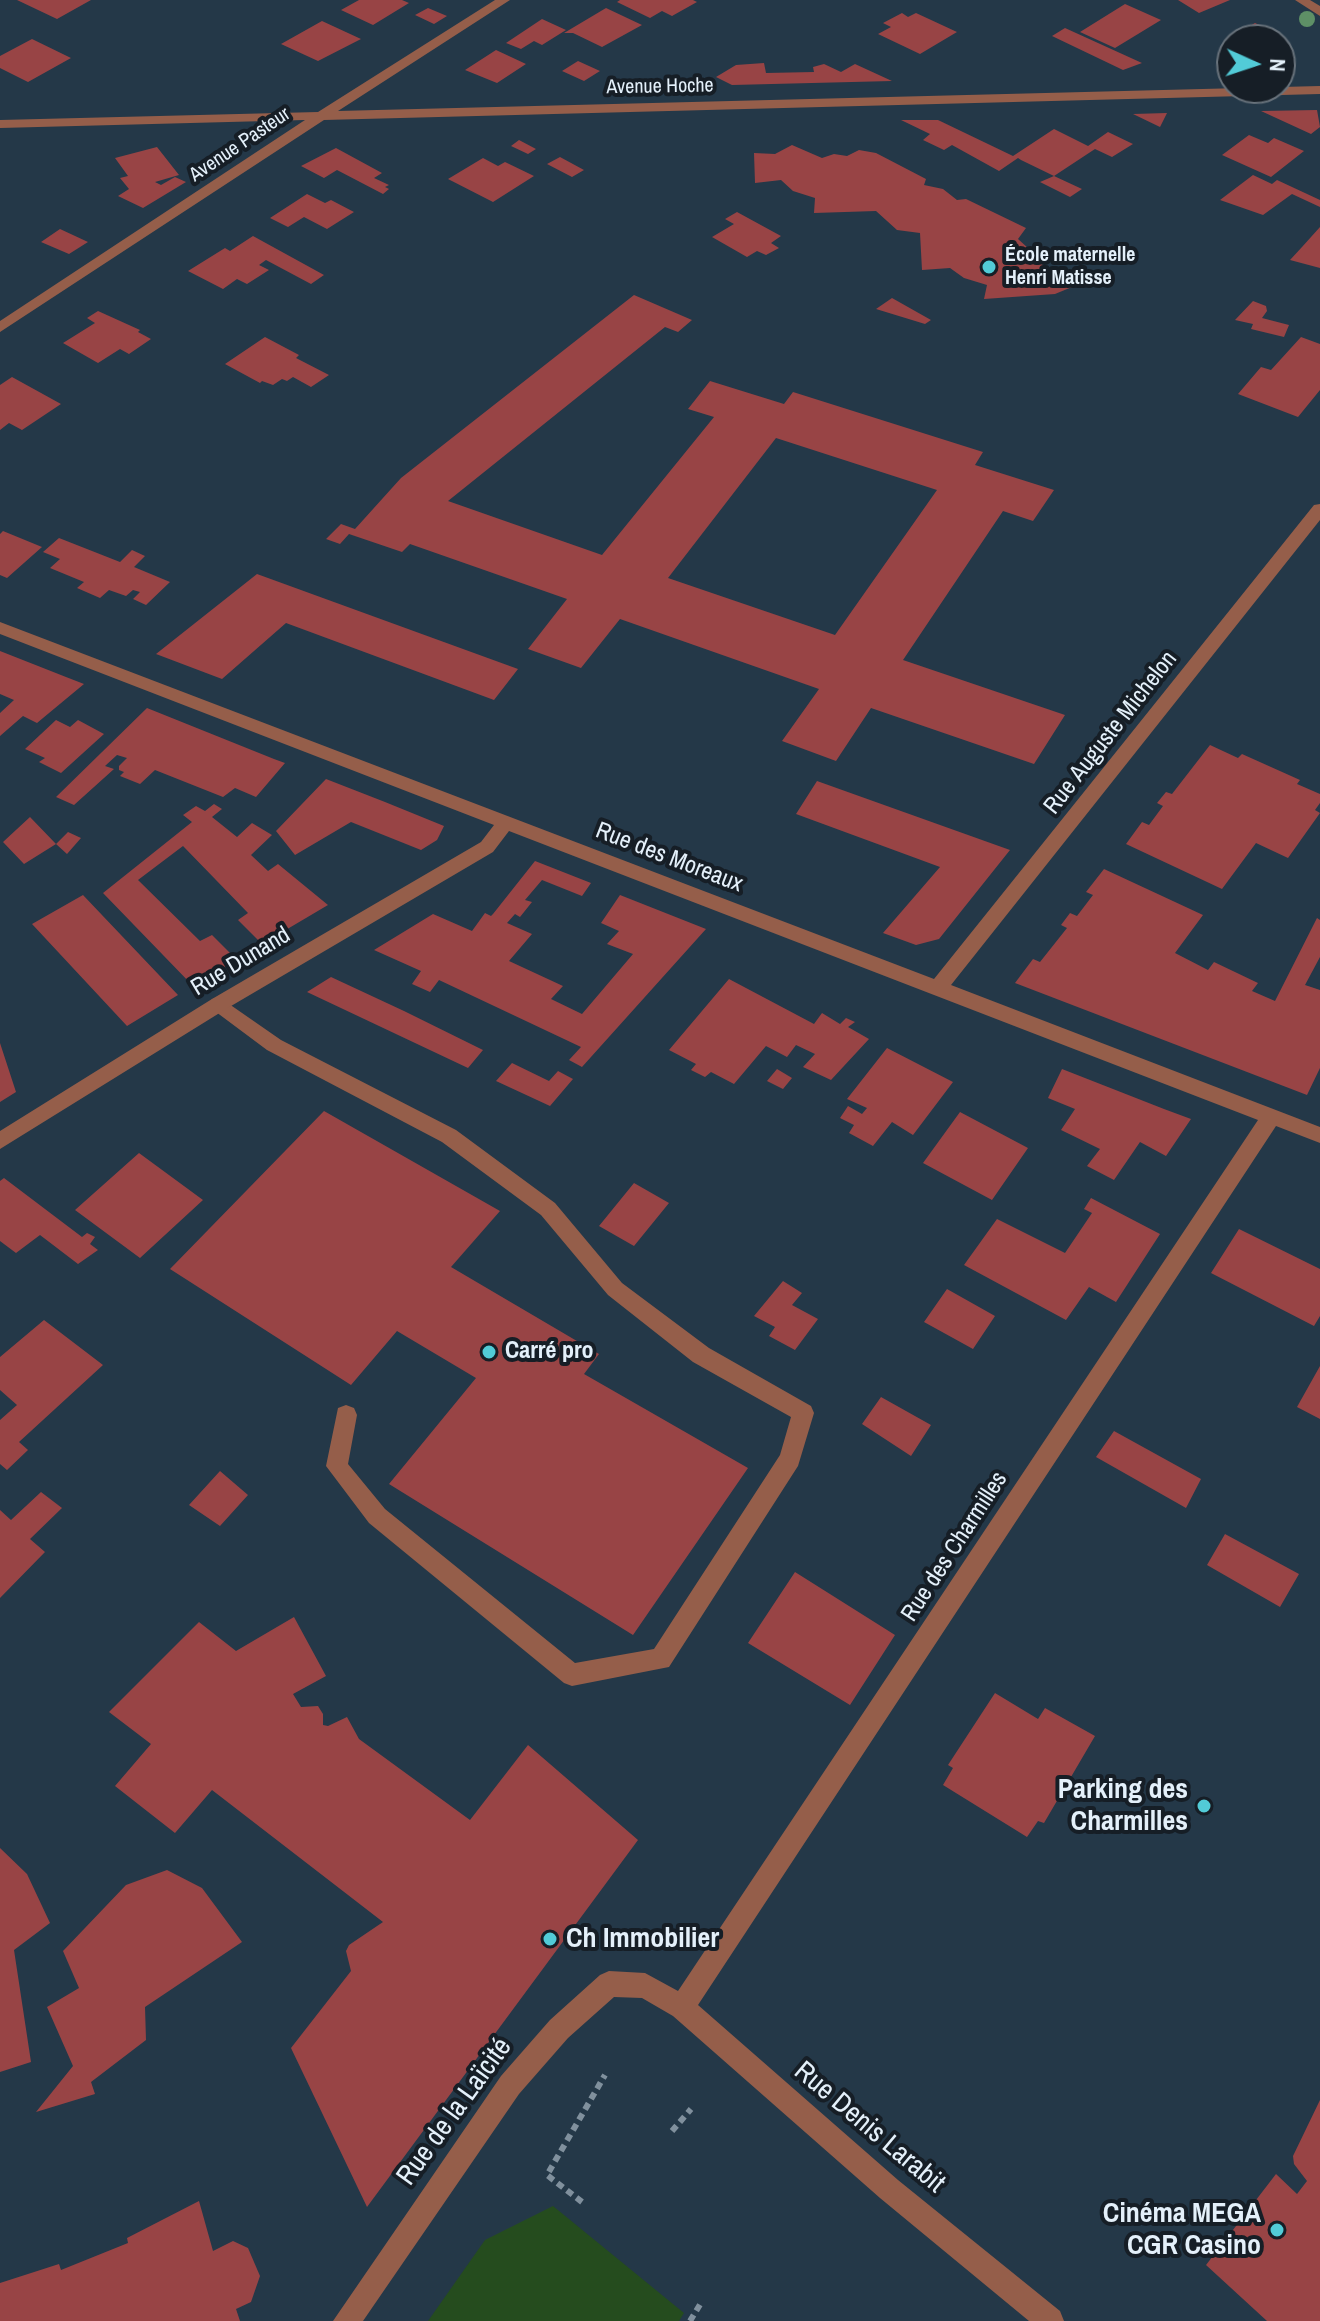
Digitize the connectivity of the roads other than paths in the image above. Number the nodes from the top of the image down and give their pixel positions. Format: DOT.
graph roads {
  1 [pos="504,0"];
  2 [pos="1301,0"];
  3 [pos="1320,12"];
  4 [pos="1320,90"];
  5 [pos="322,115"];
  6 [pos="0,124"];
  7 [pos="0,328"];
  8 [pos="1320,509"];
  9 [pos="0,628"];
  10 [pos="504,824"];
  11 [pos="939,987"];
  12 [pos="219,1004"];
  13 [pos="1271,1117"];
  14 [pos="1320,1135"];
  15 [pos="0,1141"];
  16 [pos="346,1415"];
  17 [pos="645,1986"];
  18 [pos="682,2007"];
  19 [pos="347,2321"];
  20 [pos="1050,2321"];
  1 -- 5 [label="street, Avenue Pasteur"];
  2 -- 3 [label="street"];
  4 -- 5 [label="street, Avenue Hoche"];
  5 -- 6 [label="street, Avenue Hoche"];
  5 -- 7 [label="street, Avenue Pasteur"];
  8 -- 11 [label="street, Rue Auguste Michelon"];
  9 -- 10 [label="street, Rue des Moreaux"];
  10 -- 11 [label="street, Rue des Moreaux"];
  10 -- 12 [label="street, Rue Dunand"];
  11 -- 13 [label="street, Rue des Moreaux"];
  12 -- 15 [label="street, Rue Dunand"];
  12 -- 16 [label="street"];
  13 -- 14 [label="street, Rue des Moreaux"];
  13 -- 18 [label="street, Rue des Charmilles"];
  17 -- 18 [label="street, Rue Denis Larabit"];
  17 -- 19 [label="street, Rue de la Laïcité"];
  18 -- 20 [label="street, Rue Denis Larabit"];
}
